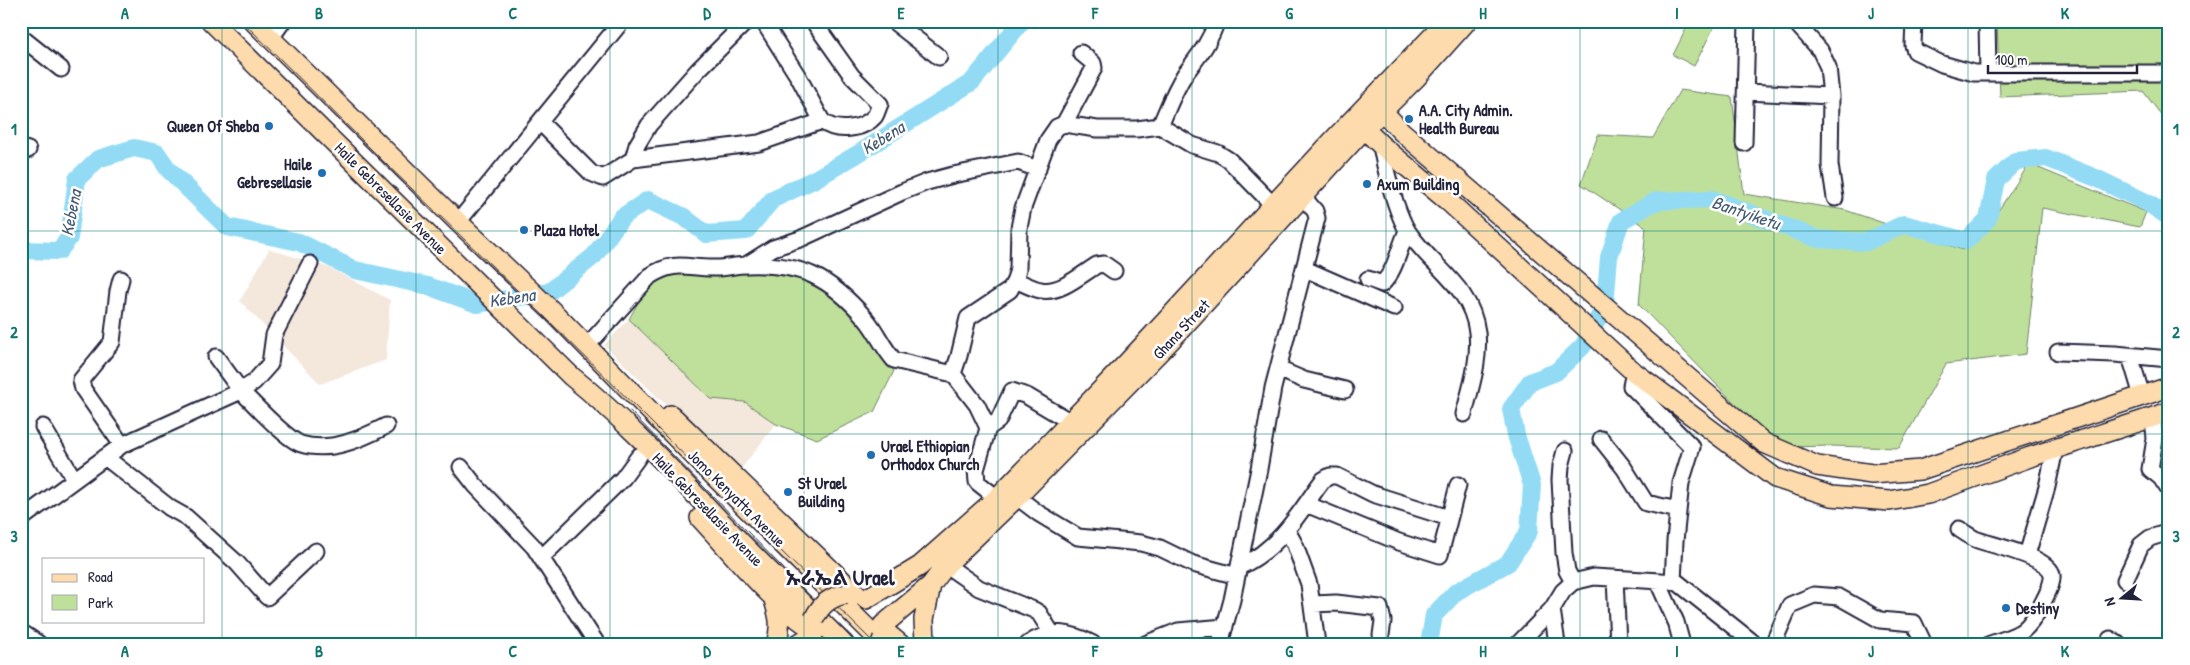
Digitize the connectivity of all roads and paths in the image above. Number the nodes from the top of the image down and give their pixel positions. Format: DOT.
graph roads {
  1 [pos="210,21"];
  2 [pos="253,21"];
  3 [pos="283,21"];
  4 [pos="747,21"];
  5 [pos="763,21"];
  6 [pos="893,21"];
  7 [pos="1217,21"];
  8 [pos="1447,21"];
  9 [pos="1467,21"];
  10 [pos="1747,21"];
  11 [pos="1794,21"];
  12 [pos="1914,21"];
  13 [pos="1987,21"];
  14 [pos="817,22"];
  15 [pos="617,23"];
  16 [pos="21,37"];
  17 [pos="270,38"];
  18 [pos="1081,53"];
  19 [pos="939,57"];
  20 [pos="61,69"];
  21 [pos="1410,72"];
  22 [pos="1988,73"];
  23 [pos="2169,74"];
  24 [pos="1746,92"];
  25 [pos="1831,96"];
  26 [pos="1377,105"];
  27 [pos="822,121"];
  28 [pos="540,122"];
  29 [pos="1064,124"];
  30 [pos="1359,124"];
  31 [pos="1160,126"];
  32 [pos="1744,143"];
  33 [pos="1381,146"];
  34 [pos="633,159"];
  35 [pos="1038,169"];
  36 [pos="1303,197"];
  37 [pos="1835,198"];
  38 [pos="1449,202"];
  39 [pos="1486,204"];
  40 [pos="1274,205"];
  41 [pos="458,222"];
  42 [pos="1407,230"];
  43 [pos="1537,248"];
  44 [pos="310,264"];
  45 [pos="746,265"];
  46 [pos="1305,269"];
  47 [pos="1114,271"];
  48 [pos="121,279"];
  49 [pos="1368,279"];
  50 [pos="1016,280"];
  51 [pos="1553,296"];
  52 [pos="1394,308"];
  53 [pos="554,313"];
  54 [pos="590,348"];
  55 [pos="2058,352"];
  56 [pos="2130,356"];
  57 [pos="216,357"];
  58 [pos="2169,359"];
  59 [pos="1278,369"];
  60 [pos="1634,372"];
  61 [pos="953,374"];
  62 [pos="571,376"];
  63 [pos="2169,387"];
  64 [pos="1345,390"];
  65 [pos="241,391"];
  66 [pos="2142,396"];
  67 [pos="1464,414"];
  68 [pos="2161,414"];
  69 [pos="1069,421"];
  70 [pos="386,426"];
  71 [pos="43,427"];
  72 [pos="988,428"];
  73 [pos="1601,440"];
  74 [pos="122,446"];
  75 [pos="2055,449"];
  76 [pos="1565,451"];
  77 [pos="639,456"];
  78 [pos="105,457"];
  79 [pos="461,467"];
  80 [pos="74,479"];
  81 [pos="1458,485"];
  82 [pos="2169,490"];
  83 [pos="1017,497"];
  84 [pos="996,498"];
  85 [pos="1306,504"];
  86 [pos="1678,510"];
  87 [pos="1450,518"];
  88 [pos="21,519"];
  89 [pos="1959,529"];
  90 [pos="1286,530"];
  91 [pos="2169,532"];
  92 [pos="316,552"];
  93 [pos="2027,555"];
  94 [pos="542,558"];
  95 [pos="946,565"];
  96 [pos="1238,571"];
  97 [pos="1615,578"];
  98 [pos="2125,580"];
  99 [pos="1573,582"];
  100 [pos="1666,582"];
  101 [pos="930,586"];
  102 [pos="773,596"];
  103 [pos="856,596"];
  104 [pos="1313,604"];
  105 [pos="1552,609"];
  106 [pos="1225,627"];
  107 [pos="21,632"];
  108 [pos="1051,632"];
  109 [pos="811,634"];
  110 [pos="1381,635"];
  111 [pos="885,637"];
  112 [pos="39,644"];
  113 [pos="597,644"];
  114 [pos="776,644"];
  115 [pos="844,644"];
  116 [pos="925,644"];
  117 [pos="1028,644"];
  118 [pos="1093,644"];
  119 [pos="1145,644"];
  120 [pos="1220,644"];
  121 [pos="1317,644"];
  122 [pos="1518,644"];
  123 [pos="1558,644"];
  124 [pos="1618,644"];
  125 [pos="1682,644"];
  126 [pos="1755,644"];
  127 [pos="1773,644"];
  128 [pos="1924,644"];
  129 [pos="1990,644"];
  1 -- 62 [label="main road, Haile Gebresellasie Avenue"];
  2 -- 17 [label="main road, Haile Gebresellasie Avenue"];
  3 -- 17 [label="street"];
  4 -- 34 [label="street"];
  5 -- 27 [label="street"];
  6 -- 19 [label="street"];
  7 -- 31 [label="street"];
  8 -- 21 [label="main road, Ghana Street"];
  9 -- 21 [label="main road, Ghana Street"];
  10 -- 24 [label="street"];
  11 -- 25 [label="street"];
  12 -- 22 [label="street"];
  13 -- 22 [label="street"];
  14 -- 27 [label="street"];
  15 -- 28 [label="street"];
  16 -- 20 [label="street"];
  17 -- 41 [label="main road, Haile Gebresellasie Avenue"];
  18 -- 29 [label="street"];
  21 -- 26 [label="main road, Ghana Street"];
  22 -- 23 [label="street"];
  24 -- 25 [label="street"];
  24 -- 32 [label="street"];
  25 -- 37 [label="street"];
  26 -- 30 [label="main road, Ghana Street"];
  26 -- 39 [label="main road"];
  27 -- 34 [label="street"];
  28 -- 34 [label="street"];
  28 -- 41 [label="street"];
  29 -- 31 [label="street"];
  29 -- 35 [label="street"];
  30 -- 33 [label="main road"];
  30 -- 36 [label="main road, Ghana Street"];
  30 -- 40 [label="main road, Ghana Street"];
  31 -- 40 [label="street"];
  33 -- 38 [label="main road"];
  33 -- 42 [label="street"];
  35 -- 45 [label="street"];
  35 -- 50 [label="street"];
  36 -- 46 [label="street"];
  36 -- 83 [label="main road, Ghana Street"];
  38 -- 39 [label="main road"];
  38 -- 51 [label="main road"];
  39 -- 43 [label="main road"];
  40 -- 69 [label="main road, Ghana Street"];
  41 -- 53 [label="main road, Haile Gebresellasie Avenue"];
  42 -- 49 [label="street"];
  42 -- 67 [label="street"];
  43 -- 51 [label="main road"];
  43 -- 66 [label="main road"];
  44 -- 65 [label="street"];
  45 -- 54 [label="street"];
  45 -- 61 [label="street"];
  46 -- 52 [label="street"];
  46 -- 59 [label="street"];
  47 -- 50 [label="street"];
  48 -- 74 [label="street"];
  50 -- 61 [label="street"];
  51 -- 60 [label="main road"];
  53 -- 54 [label="main road, Jomo Kenyatta Avenue"];
  54 -- 103 [label="main road"];
  54 -- 111 [label="main road, Jomo Kenyatta Avenue"];
  55 -- 56 [label="street"];
  56 -- 58 [label="street"];
  56 -- 66 [label="street"];
  57 -- 65 [label="street"];
  59 -- 64 [label="street"];
  59 -- 96 [label="street"];
  60 -- 75 [label="main road"];
  60 -- 86 [label="street"];
  61 -- 72 [label="street"];
  62 -- 77 [label="main road, Haile Gebresellasie Avenue"];
  62 -- 115 [label="main road, Haile Gebresellasie Avenue"];
  63 -- 66 [label="main road"];
  65 -- 70 [label="street"];
  65 -- 74 [label="street"];
  68 -- 75 [label="main road"];
  68 -- 82 [label="street"];
  69 -- 72 [label="street"];
  69 -- 84 [label="main road, Ghana Street"];
  71 -- 80 [label="street"];
  72 -- 84 [label="street"];
  73 -- 86 [label="street"];
  74 -- 78 [label="street"];
  75 -- 93 [label="street"];
  76 -- 99 [label="street"];
  77 -- 94 [label="street"];
  77 -- 102 [label="main road, Haile Gebresellasie Avenue"];
  78 -- 80 [label="street"];
  78 -- 92 [label="street"];
  79 -- 94 [label="street"];
  80 -- 88 [label="street"];
  81 -- 87 [label="street"];
  83 -- 95 [label="main road, Ghana Street"];
  83 -- 96 [label="street"];
  84 -- 103 [label="main road, Ghana Street"];
  85 -- 87 [label="street"];
  85 -- 87 [label="street"];
  85 -- 90 [label="street"];
  86 -- 100 [label="street"];
  89 -- 93 [label="street"];
  90 -- 96 [label="street"];
  90 -- 104 [label="street"];
  91 -- 98 [label="street"];
  93 -- 129 [label="street"];
  94 -- 113 [label="street"];
  95 -- 101 [label="main road, Ghana Street"];
  95 -- 108 [label="street"];
  96 -- 106 [label="street"];
  97 -- 99 [label="street"];
  97 -- 100 [label="street"];
  97 -- 124 [label="street"];
  99 -- 105 [label="street"];
  100 -- 125 [label="street"];
  100 -- 126 [label="street"];
  101 -- 111 [label="main road, Ghana Street"];
  101 -- 116 [label="main road"];
  102 -- 109 [label="main road, Haile Gebresellasie Avenue"];
  102 -- 114 [label="main road"];
  103 -- 109 [label="main road, Ghana Street, bridge"];
  103 -- 111 [label="main road"];
  104 -- 110 [label="street"];
  104 -- 121 [label="street"];
  105 -- 122 [label="street"];
  105 -- 123 [label="street"];
  106 -- 119 [label="street"];
  106 -- 120 [label="street"];
  107 -- 112 [label="street"];
  108 -- 117 [label="street"];
  108 -- 118 [label="street"];
  127 -- 128 [label="street"];
}
